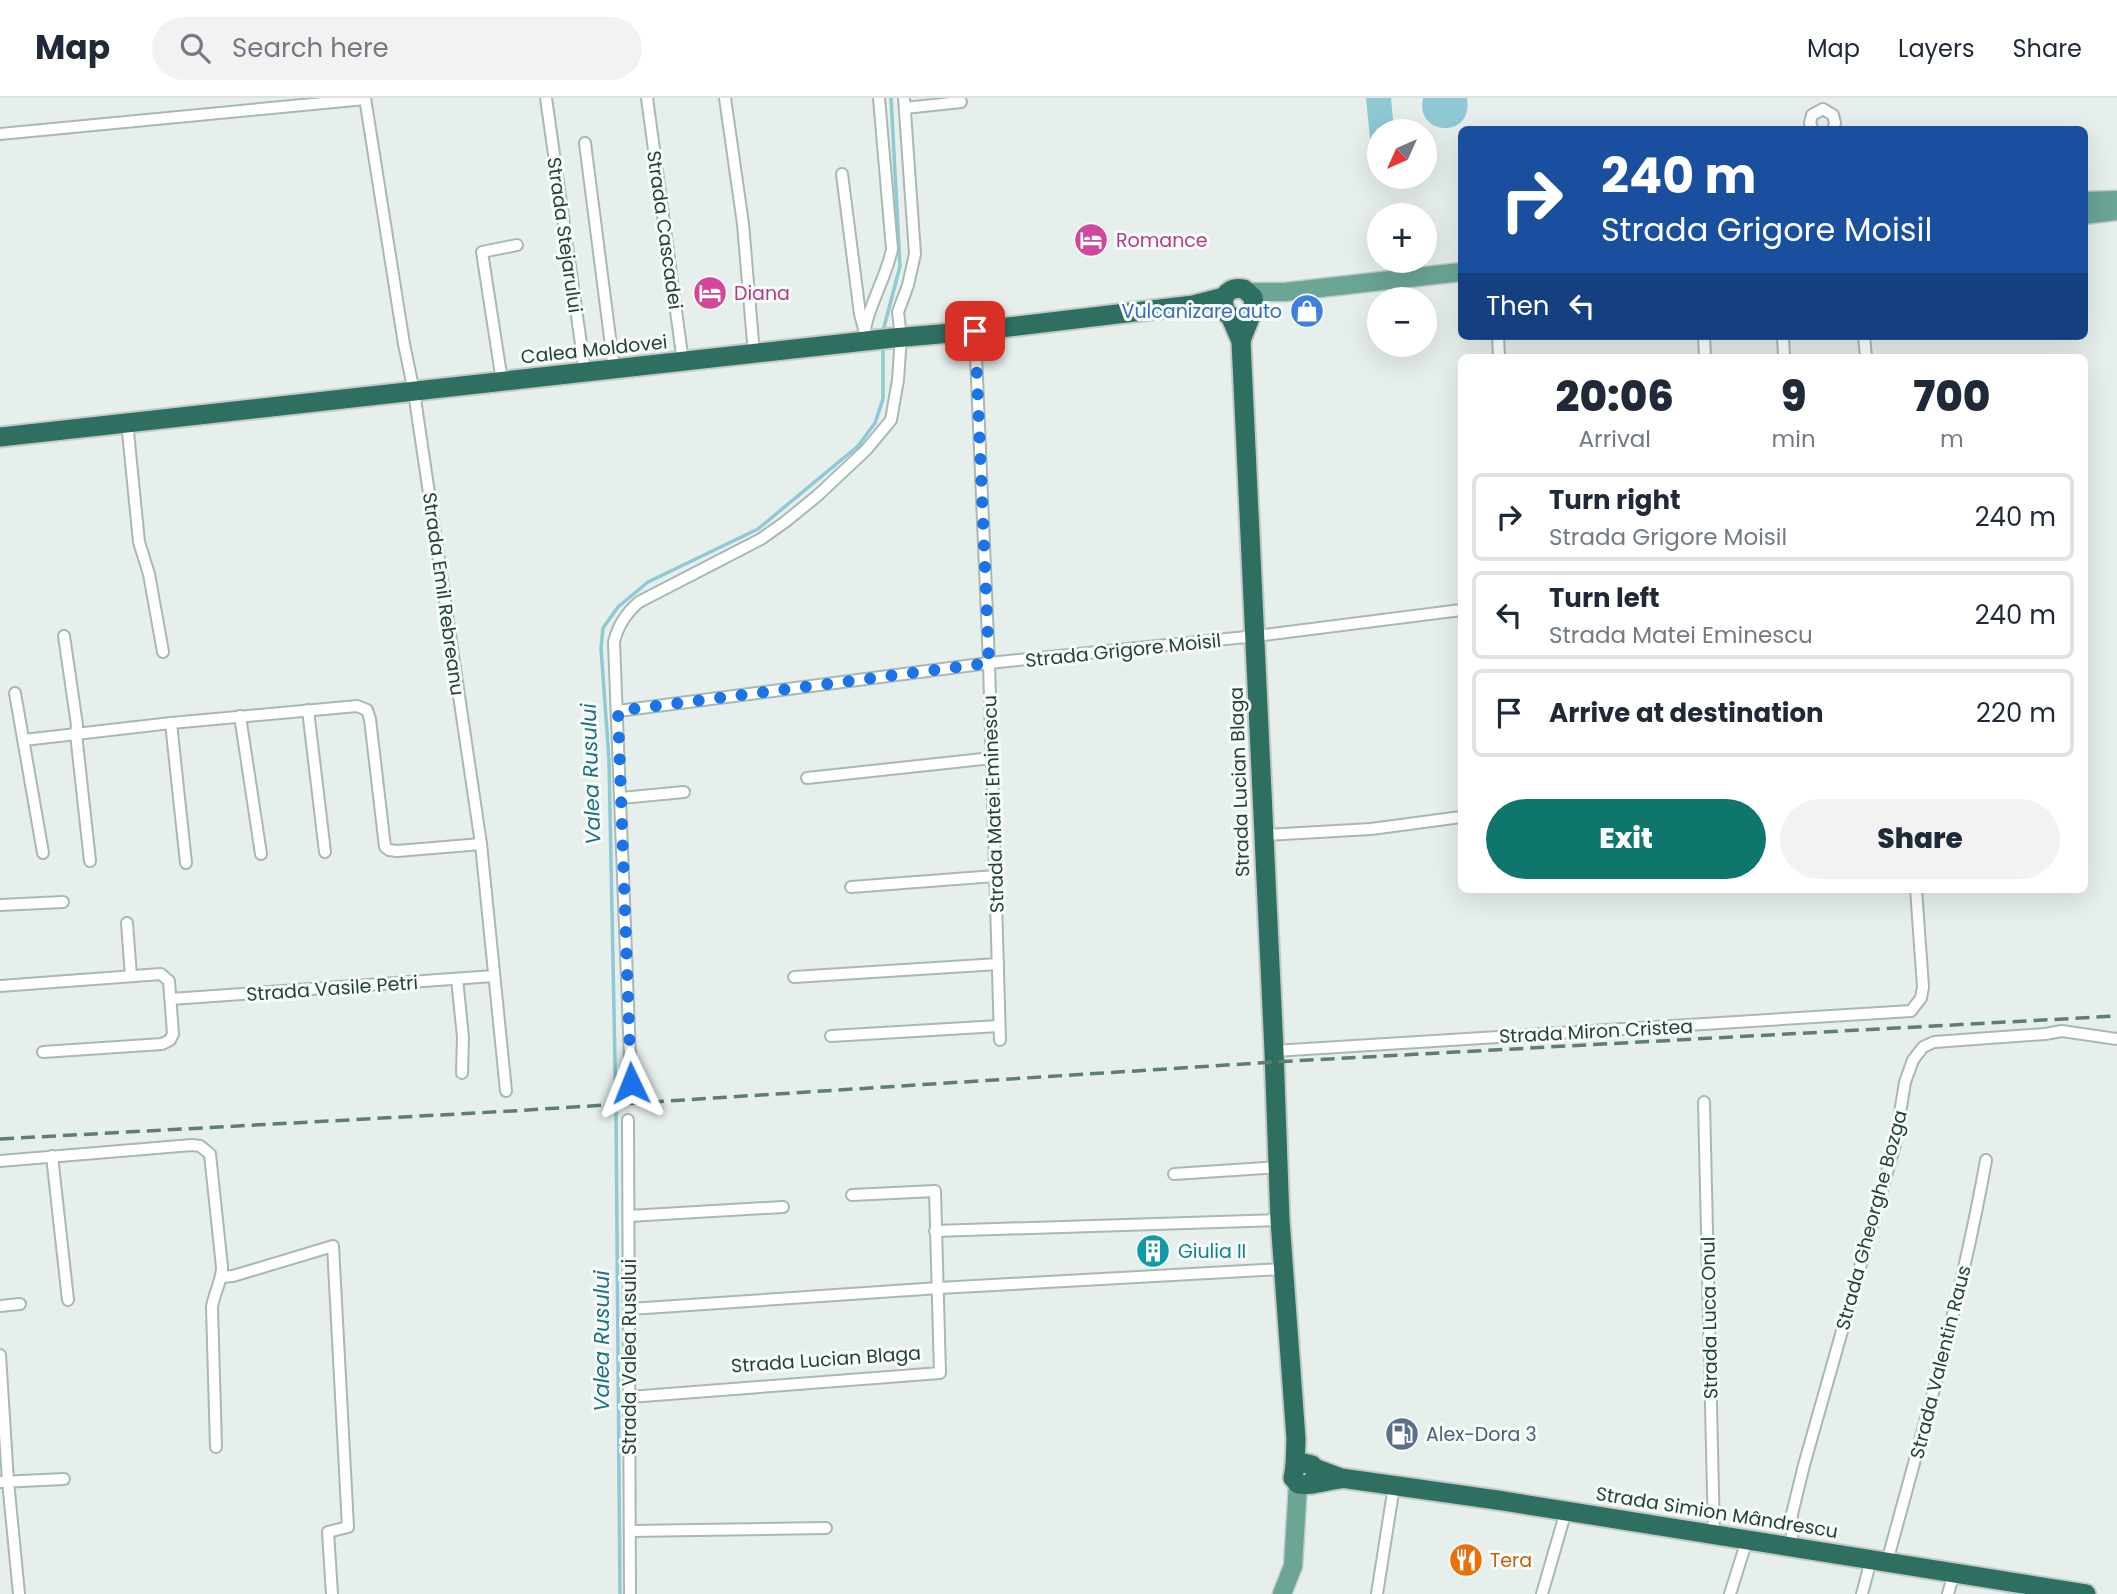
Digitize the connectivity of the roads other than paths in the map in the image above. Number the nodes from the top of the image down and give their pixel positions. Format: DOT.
graph roads {
  1 [pos="365,98"];
  2 [pos="546,98"];
  3 [pos="647,98"];
  4 [pos="725,98"];
  5 [pos="879,98"];
  6 [pos="905,103"];
  7 [pos="961,103"];
  8 [pos="1822,103"];
  9 [pos="1811,126"];
  10 [pos="1834,126"];
  11 [pos="0,134"];
  12 [pos="585,144"];
  13 [pos="842,174"];
  14 [pos="2117,200"];
  15 [pos="2088,201"];
  16 [pos="2117,211"];
  17 [pos="2088,215"];
  18 [pos="517,245"];
  19 [pos="1458,272"];
  20 [pos="1458,281"];
  21 [pos="1239,307"];
  22 [pos="975,331"];
  23 [pos="879,337"];
  24 [pos="754,354"];
  25 [pos="683,362"];
  26 [pos="614,369"];
  27 [pos="584,372"];
  28 [pos="502,381"];
  29 [pos="414,392"];
  30 [pos="127,422"];
  31 [pos="0,437"];
  32 [pos="1458,610"];
  33 [pos="64,636"];
  34 [pos="1256,636"];
  35 [pos="163,652"];
  36 [pos="989,663"];
  37 [pos="15,693"];
  38 [pos="308,710"];
  39 [pos="618,711"];
  40 [pos="240,716"];
  41 [pos="171,723"];
  42 [pos="76,734"];
  43 [pos="24,740"];
  44 [pos="992,758"];
  45 [pos="807,778"];
  46 [pos="684,792"];
  47 [pos="621,798"];
  48 [pos="1458,817"];
  49 [pos="1264,835"];
  50 [pos="481,844"];
  51 [pos="325,852"];
  52 [pos="43,853"];
  53 [pos="261,854"];
  54 [pos="90,861"];
  55 [pos="186,863"];
  56 [pos="995,876"];
  57 [pos="851,887"];
  58 [pos="1916,893"];
  59 [pos="64,902"];
  60 [pos="0,905"];
  61 [pos="127,923"];
  62 [pos="998,964"];
  63 [pos="131,976"];
  64 [pos="494,976"];
  65 [pos="794,977"];
  66 [pos="457,979"];
  67 [pos="0,986"];
  68 [pos="171,999"];
  69 [pos="999,1026"];
  70 [pos="831,1036"];
  71 [pos="2117,1039"];
  72 [pos="1000,1040"];
  73 [pos="1274,1051"];
  74 [pos="43,1052"];
  75 [pos="462,1073"];
  76 [pos="631,1083"];
  77 [pos="506,1091"];
  78 [pos="1704,1102"];
  79 [pos="628,1120"];
  80 [pos="52,1156"];
  81 [pos="1986,1160"];
  82 [pos="0,1161"];
  83 [pos="1278,1167"];
  84 [pos="1174,1174"];
  85 [pos="852,1195"];
  86 [pos="783,1207"];
  87 [pos="629,1216"];
  88 [pos="1280,1220"];
  89 [pos="935,1231"];
  90 [pos="1282,1269"];
  91 [pos="222,1277"];
  92 [pos="939,1288"];
  93 [pos="68,1300"];
  94 [pos="20,1304"];
  95 [pos="0,1307"];
  96 [pos="629,1309"];
  97 [pos="1,1354"];
  98 [pos="630,1397"];
  99 [pos="216,1447"];
  100 [pos="64,1479"];
  101 [pos="1304,1479"];
  102 [pos="4,1482"];
  103 [pos="1394,1486"];
  104 [pos="1566,1511"];
  105 [pos="826,1528"];
  106 [pos="630,1531"];
  107 [pos="1714,1535"];
  108 [pos="1747,1540"];
  109 [pos="1792,1547"];
  110 [pos="1879,1561"];
  111 [pos="1954,1573"];
  112 [pos="19,1594"];
  113 [pos="332,1594"];
  114 [pos="630,1594"];
  115 [pos="1280,1594"];
  116 [pos="1377,1594"];
  117 [pos="1542,1594"];
  118 [pos="1730,1594"];
  119 [pos="1862,1594"];
  120 [pos="1948,1594"];
  121 [pos="2086,1594"];
  1 -- 11 [label="street"];
  1 -- 29 [label="street, Strada Emil Rebreanu"];
  2 -- 27 [label="street, Strada Stejarului"];
  3 -- 25 [label="street, Strada Cascadei"];
  4 -- 24 [label="street"];
  5 -- 23 [label="street"];
  6 -- 7 [label="street"];
  6 -- 23 [label="street"];
  8 -- 9 [label="street"];
  8 -- 10 [label="street"];
  12 -- 26 [label="street"];
  13 -- 23 [label="street"];
  14 -- 15 [label="main road"];
  16 -- 17 [label="main road"];
  18 -- 28 [label="street"];
  19 -- 21 [label="main road, Calea Moldovei"];
  20 -- 21 [label="main road, Calea Moldovei"];
  21 -- 22 [label="highway, Calea Moldovei"];
  21 -- 34 [label="highway, Strada Lucian Blaga"];
  22 -- 23 [label="highway, Calea Moldovei"];
  22 -- 36 [label="street, Strada Matei Eminescu"];
  23 -- 24 [label="highway, Calea Moldovei"];
  23 -- 39 [label="street"];
  24 -- 25 [label="highway, Calea Moldovei"];
  25 -- 26 [label="highway, Calea Moldovei"];
  26 -- 27 [label="highway, Calea Moldovei"];
  27 -- 28 [label="highway, Calea Moldovei"];
  28 -- 29 [label="highway, Calea Moldovei"];
  29 -- 30 [label="highway, Calea Moldovei"];
  29 -- 50 [label="street, Strada Emil Rebreanu"];
  30 -- 31 [label="highway, Calea Moldovei"];
  30 -- 35 [label="street"];
  32 -- 34 [label="street, Strada Grigore Moisil"];
  33 -- 42 [label="street"];
  34 -- 36 [label="street, Strada Grigore Moisil"];
  34 -- 49 [label="highway, Strada Lucian Blaga"];
  36 -- 39 [label="street, Strada Grigore Moisil"];
  36 -- 44 [label="street, Strada Matei Eminescu"];
  37 -- 43 [label="street"];
  38 -- 40 [label="street"];
  38 -- 50 [label="street"];
  38 -- 51 [label="street"];
  39 -- 47 [label="street"];
  40 -- 41 [label="street"];
  40 -- 53 [label="street"];
  41 -- 42 [label="street"];
  41 -- 55 [label="street"];
  42 -- 43 [label="street"];
  42 -- 54 [label="street"];
  43 -- 52 [label="street"];
  44 -- 45 [label="street"];
  44 -- 56 [label="street, Strada Matei Eminescu"];
  46 -- 47 [label="street"];
  47 -- 76 [label="street"];
  48 -- 49 [label="street"];
  49 -- 73 [label="highway, Strada Lucian Blaga"];
  50 -- 64 [label="street, Strada Emil Rebreanu"];
  56 -- 57 [label="street"];
  56 -- 62 [label="street, Strada Matei Eminescu"];
  58 -- 73 [label="street, Strada Miron Cristea"];
  59 -- 60 [label="street"];
  61 -- 63 [label="street"];
  62 -- 65 [label="street"];
  62 -- 69 [label="street, Strada Matei Eminescu"];
  63 -- 67 [label="street"];
  63 -- 68 [label="street"];
  64 -- 66 [label="street, Strada Vasile Petri"];
  64 -- 77 [label="street, Strada Emil Rebreanu"];
  66 -- 68 [label="street, Strada Vasile Petri"];
  66 -- 75 [label="street"];
  68 -- 74 [label="street"];
  69 -- 70 [label="street"];
  69 -- 72 [label="street, Strada Matei Eminescu"];
  71 -- 109 [label="street, Strada Gheorghe Bozga"];
  73 -- 83 [label="highway, Strada Lucian Blaga"];
  78 -- 107 [label="street, Strada Luca Onul"];
  79 -- 87 [label="street, Strada Valea Rusului"];
  80 -- 82 [label="street"];
  80 -- 91 [label="street"];
  80 -- 93 [label="street"];
  81 -- 110 [label="street, Strada Valentin Raus"];
  83 -- 84 [label="street"];
  83 -- 88 [label="highway, Strada Lucian Blaga"];
  85 -- 89 [label="street, Strada Lucian Blaga"];
  86 -- 87 [label="street"];
  87 -- 96 [label="street, Strada Valea Rusului"];
  88 -- 89 [label="street"];
  88 -- 90 [label="highway, Strada Lucian Blaga"];
  89 -- 92 [label="street, Strada Lucian Blaga"];
  90 -- 92 [label="street"];
  90 -- 101 [label="highway, Strada Lucian Blaga"];
  91 -- 99 [label="street"];
  91 -- 113 [label="street"];
  92 -- 96 [label="street"];
  92 -- 98 [label="street, Strada Lucian Blaga"];
  94 -- 95 [label="street"];
  96 -- 98 [label="street, Strada Valea Rusului"];
  97 -- 102 [label="street"];
  98 -- 106 [label="street, Strada Valea Rusului"];
  100 -- 102 [label="street"];
  101 -- 103 [label="highway, Strada Simion Mândrescu"];
  101 -- 115 [label="main road"];
  102 -- 112 [label="street"];
  103 -- 104 [label="highway, Strada Simion Mândrescu"];
  103 -- 116 [label="street"];
  104 -- 107 [label="highway, Strada Simion Mândrescu"];
  104 -- 117 [label="street"];
  105 -- 106 [label="street"];
  106 -- 114 [label="street, Strada Valea Rusului"];
  107 -- 108 [label="highway, Strada Simion Mândrescu"];
  108 -- 109 [label="highway, Strada Simion Mândrescu"];
  108 -- 118 [label="street"];
  109 -- 110 [label="highway, Strada Simion Mândrescu"];
  110 -- 111 [label="highway, Strada Simion Mândrescu"];
  110 -- 119 [label="street, Strada Valentin Raus"];
  111 -- 120 [label="street"];
  111 -- 121 [label="highway, Strada Simion Mândrescu"];
}
